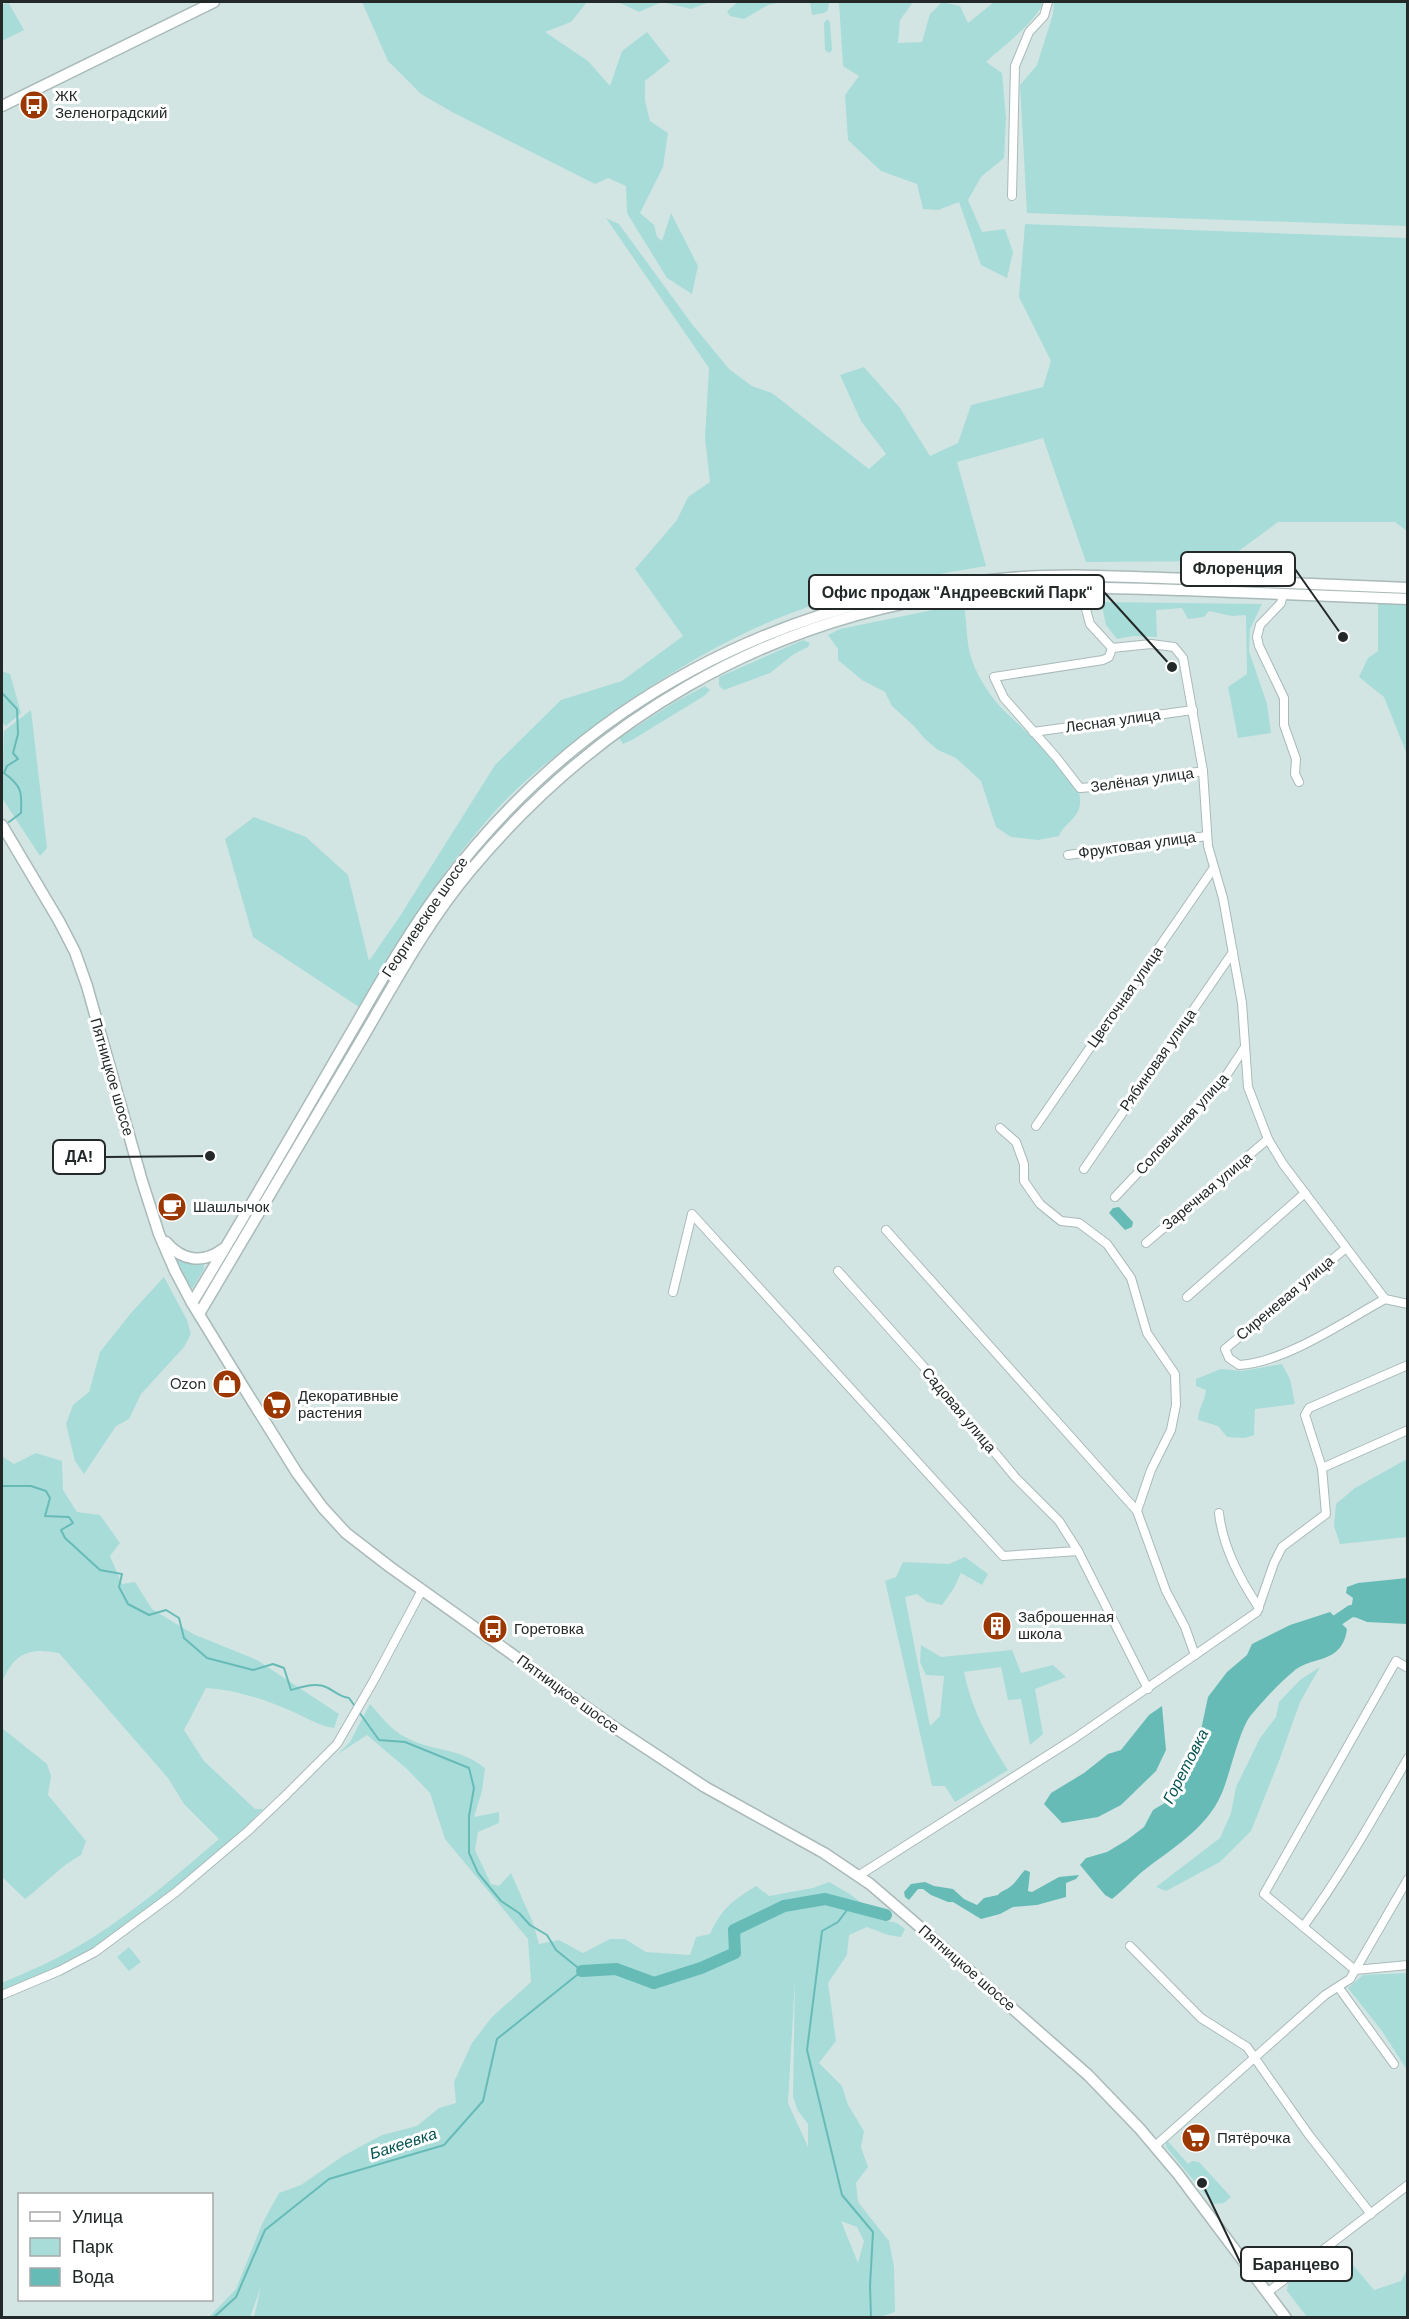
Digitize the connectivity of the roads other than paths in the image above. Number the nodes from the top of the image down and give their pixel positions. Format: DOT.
graph roads {
  1 [pos="214,2"];
  2 [pos="1048,2"];
  3 [pos="2,106"];
  4 [pos="1012,196"];
  5 [pos="1080,587"];
  6 [pos="1407,588"];
  7 [pos="1283,594"];
  8 [pos="1407,599"];
  9 [pos="1112,648"];
  10 [pos="1193,710"];
  11 [pos="1033,732"];
  12 [pos="1203,771"];
  13 [pos="1299,782"];
  14 [pos="2,825"];
  15 [pos="1207,836"];
  16 [pos="1068,855"];
  17 [pos="1213,869"];
  18 [pos="1233,952"];
  19 [pos="1245,1047"];
  20 [pos="1036,1126"];
  21 [pos="1000,1128"];
  22 [pos="1268,1140"];
  23 [pos="1084,1169"];
  24 [pos="1305,1192"];
  25 [pos="1115,1197"];
  26 [pos="886,1230"];
  27 [pos="159,1234"];
  28 [pos="1146,1243"];
  29 [pos="225,1247"];
  30 [pos="1346,1248"];
  31 [pos="838,1271"];
  32 [pos="673,1292"];
  33 [pos="1187,1297"];
  34 [pos="1385,1299"];
  35 [pos="192,1303"];
  36 [pos="1407,1304"];
  37 [pos="199,1314"];
  38 [pos="1407,1365"];
  39 [pos="1407,1430"];
  40 [pos="1322,1468"];
  41 [pos="1137,1511"];
  42 [pos="1219,1514"];
  43 [pos="1078,1551"];
  44 [pos="422,1590"];
  45 [pos="1259,1608"];
  46 [pos="1195,1655"];
  47 [pos="1407,1668"];
  48 [pos="1148,1689"];
  49 [pos="1407,1758"];
  50 [pos="858,1876"];
  51 [pos="1407,1879"];
  52 [pos="1303,1927"];
  53 [pos="1130,1946"];
  54 [pos="1407,1965"];
  55 [pos="1354,1970"];
  56 [pos="1339,1988"];
  57 [pos="2,1995"];
  58 [pos="1253,2057"];
  59 [pos="1394,2064"];
  60 [pos="1155,2146"];
  61 [pos="1407,2185"];
  62 [pos="1371,2214"];
  63 [pos="1268,2292"];
  64 [pos="1286,2318"];
  1 -- 3 [label="main road"];
  2 -- 4 [label="street"];
  5 -- 7 [label="main road, Георгиевское шоссе"];
  5 -- 9 [label="street"];
  5 -- 37 [label="main road, Георгиевское шоссе"];
  6 -- 29 [label="main road, Георгиевское шоссе"];
  7 -- 8 [label="main road, Георгиевское шоссе"];
  7 -- 13 [label="street"];
  9 -- 10 [label="street"];
  9 -- 11 [label="street"];
  10 -- 11 [label="street, Лесная улица"];
  10 -- 12 [label="street"];
  11 -- 12 [label="street, Зелёная улица"];
  12 -- 15 [label="street"];
  14 -- 27 [label="main road, Пятницкое шоссе"];
  15 -- 16 [label="street, Фруктовая улица"];
  15 -- 17 [label="street"];
  17 -- 18 [label="street"];
  17 -- 20 [label="street, Цветочная улица"];
  18 -- 19 [label="street"];
  18 -- 23 [label="street, Рябиновая улица"];
  19 -- 22 [label="street"];
  19 -- 25 [label="street, Соловьиная улица"];
  21 -- 41 [label="street"];
  22 -- 24 [label="street"];
  22 -- 28 [label="street, Заречная улица"];
  24 -- 30 [label="street"];
  24 -- 33 [label="street"];
  26 -- 41 [label="street"];
  27 -- 29 [label="main road"];
  27 -- 35 [label="main road, Пятницкое шоссе"];
  29 -- 35 [label="main road, Георгиевское шоссе"];
  30 -- 34 [label="street"];
  30 -- 34 [label="street, Сиреневая улица"];
  31 -- 43 [label="street, Садовая улица"];
  32 -- 43 [label="street"];
  34 -- 36 [label="street"];
  35 -- 37 [label="main road, Пятницкое шоссе"];
  37 -- 44 [label="main road, Пятницкое шоссе"];
  38 -- 40 [label="street"];
  39 -- 40 [label="street"];
  40 -- 45 [label="street"];
  41 -- 46 [label="street"];
  42 -- 45 [label="street"];
  43 -- 48 [label="street, Садовая улица"];
  44 -- 50 [label="main road, Пятницкое шоссе"];
  44 -- 57 [label="street"];
  45 -- 46 [label="street"];
  46 -- 48 [label="street"];
  47 -- 52 [label="street"];
  48 -- 50 [label="street"];
  49 -- 52 [label="street"];
  50 -- 60 [label="main road, Пятницкое шоссе"];
  51 -- 55 [label="street"];
  52 -- 55 [label="street"];
  53 -- 58 [label="street"];
  54 -- 55 [label="street"];
  55 -- 56 [label="street"];
  56 -- 58 [label="street"];
  56 -- 59 [label="street"];
  58 -- 60 [label="street"];
  58 -- 62 [label="street"];
  60 -- 63 [label="main road, Пятницкое шоссе"];
  61 -- 62 [label="street"];
  62 -- 63 [label="street"];
  63 -- 64 [label="main road, Пятницкое шоссе"];
}
